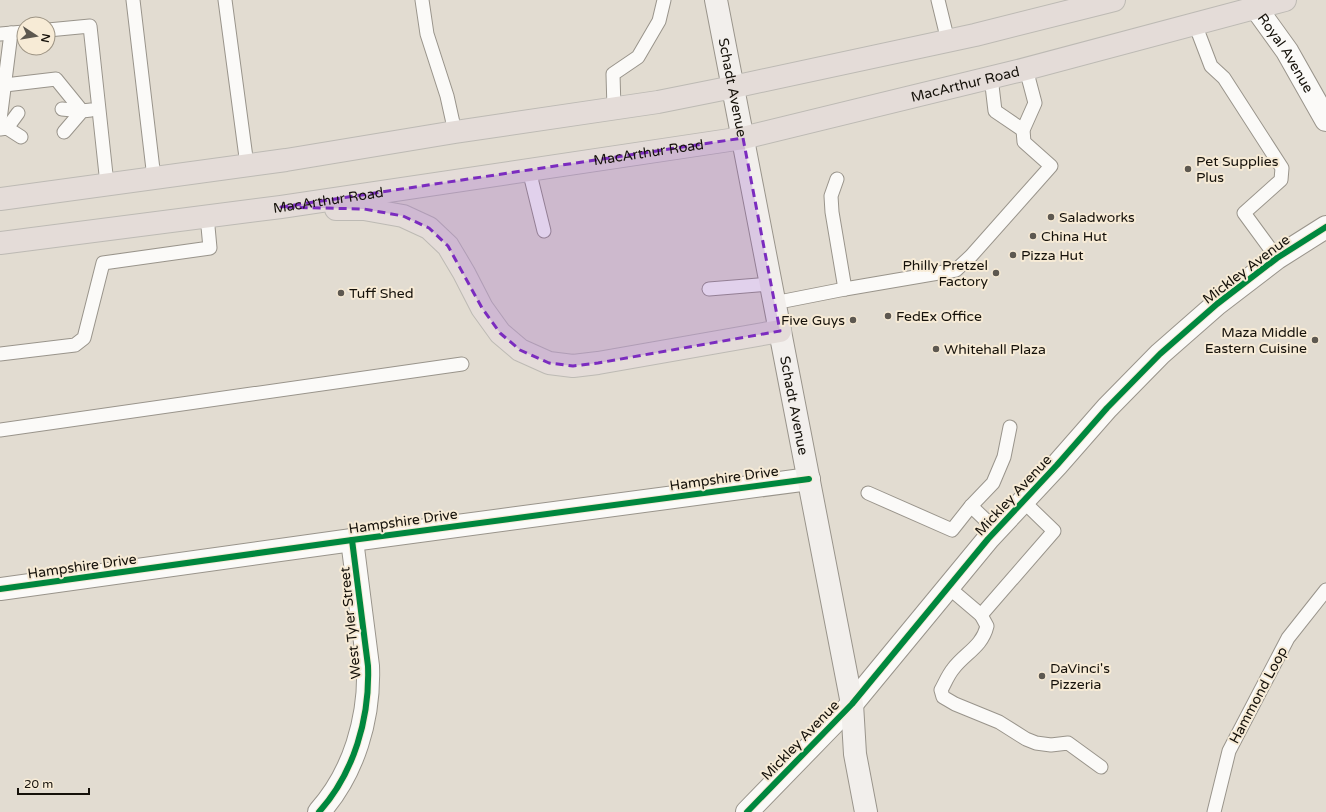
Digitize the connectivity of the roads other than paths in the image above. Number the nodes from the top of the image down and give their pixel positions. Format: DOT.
graph roads {
  1 [pos="133,0"];
  2 [pos="225,0"];
  3 [pos="422,0"];
  4 [pos="664,0"];
  5 [pos="716,0"];
  6 [pos="938,0"];
  7 [pos="1114,0"];
  8 [pos="1285,0"];
  9 [pos="1256,8"];
  10 [pos="1195,24"];
  11 [pos="56,29"];
  12 [pos="12,33"];
  13 [pos="948,41"];
  14 [pos="1026,69"];
  15 [pos="992,78"];
  16 [pos="5,85"];
  17 [pos="733,87"];
  18 [pos="62,109"];
  19 [pos="99,109"];
  20 [pos="614,109"];
  21 [pos="82,111"];
  22 [pos="18,113"];
  23 [pos="1326,120"];
  24 [pos="2,126"];
  25 [pos="1023,130"];
  26 [pos="64,132"];
  27 [pos="456,132"];
  28 [pos="21,137"];
  29 [pos="743,138"];
  30 [pos="247,165"];
  31 [pos="529,170"];
  32 [pos="154,178"];
  33 [pos="837,179"];
  34 [pos="107,184"];
  35 [pos="0,199"];
  36 [pos="281,207"];
  37 [pos="207,216"];
  38 [pos="1326,227"];
  39 [pos="544,231"];
  40 [pos="0,243"];
  41 [pos="1277,258"];
  42 [pos="709,289"];
  43 [pos="845,289"];
  44 [pos="772,293"];
  45 [pos="780,331"];
  46 [pos="0,354"];
  47 [pos="462,364"];
  48 [pos="1010,427"];
  49 [pos="0,430"];
  50 [pos="809,479"];
  51 [pos="868,494"];
  52 [pos="1023,501"];
  53 [pos="972,506"];
  54 [pos="996,530"];
  55 [pos="352,540"];
  56 [pos="948,587"];
  57 [pos="0,589"];
  58 [pos="1326,590"];
  59 [pos="981,615"];
  60 [pos="852,704"];
  61 [pos="1101,767"];
  62 [pos="319,812"];
  63 [pos="747,812"];
  64 [pos="866,812"];
  65 [pos="1214,812"];
  1 -- 32 [label="lane"];
  2 -- 30 [label="lane"];
  3 -- 27 [label="lane"];
  4 -- 20 [label="lane"];
  5 -- 17 [label="main road, Schadt Avenue"];
  6 -- 13 [label="lane"];
  7 -- 13 [label="highway"];
  8 -- 9 [label="highway, MacArthur Road"];
  9 -- 10 [label="highway, MacArthur Road"];
  9 -- 23 [label="street, Royal Avenue"];
  10 -- 14 [label="highway, MacArthur Road"];
  10 -- 41 [label="lane"];
  11 -- 19 [label="lane"];
  12 -- 16 [label="lane"];
  13 -- 17 [label="highway"];
  14 -- 15 [label="highway, MacArthur Road"];
  14 -- 25 [label="lane"];
  15 -- 25 [label="lane"];
  15 -- 29 [label="highway, MacArthur Road"];
  16 -- 21 [label="lane"];
  16 -- 24 [label="lane"];
  17 -- 20 [label="highway"];
  17 -- 29 [label="main road, Schadt Avenue"];
  18 -- 21 [label="lane"];
  19 -- 21 [label="lane"];
  19 -- 34 [label="lane"];
  20 -- 27 [label="highway"];
  21 -- 26 [label="lane"];
  22 -- 24 [label="lane"];
  24 -- 28 [label="lane"];
  25 -- 43 [label="lane"];
  27 -- 30 [label="highway"];
  29 -- 31 [label="highway, MacArthur Road"];
  29 -- 44 [label="main road, Schadt Avenue"];
  30 -- 32 [label="highway"];
  31 -- 36 [label="highway, MacArthur Road"];
  31 -- 39 [label="lane"];
  32 -- 34 [label="highway"];
  33 -- 43 [label="lane"];
  34 -- 35 [label="highway"];
  36 -- 37 [label="highway, MacArthur Road"];
  36 -- 45 [label="highway"];
  37 -- 40 [label="highway, MacArthur Road"];
  37 -- 46 [label="lane"];
  38 -- 41 [label="street, Mickley Avenue"];
  41 -- 52 [label="street, Mickley Avenue"];
  42 -- 44 [label="lane"];
  43 -- 44 [label="lane"];
  44 -- 45 [label="main road, Schadt Avenue"];
  45 -- 50 [label="main road, Schadt Avenue"];
  47 -- 49 [label="lane"];
  48 -- 53 [label="lane"];
  50 -- 55 [label="street, Hampshire Drive"];
  50 -- 60 [label="main road, Schadt Avenue"];
  51 -- 53 [label="lane"];
  52 -- 54 [label="street, Mickley Avenue"];
  52 -- 59 [label="lane"];
  53 -- 54 [label="lane"];
  54 -- 56 [label="street, Mickley Avenue"];
  55 -- 57 [label="street, Hampshire Drive"];
  55 -- 62 [label="street, West Tyler Street"];
  56 -- 59 [label="lane"];
  56 -- 60 [label="street, Mickley Avenue"];
  58 -- 65 [label="lane, Hammond Loop"];
  59 -- 61 [label="lane"];
  60 -- 63 [label="street, Mickley Avenue"];
  60 -- 64 [label="main road, Schadt Avenue"];
}
